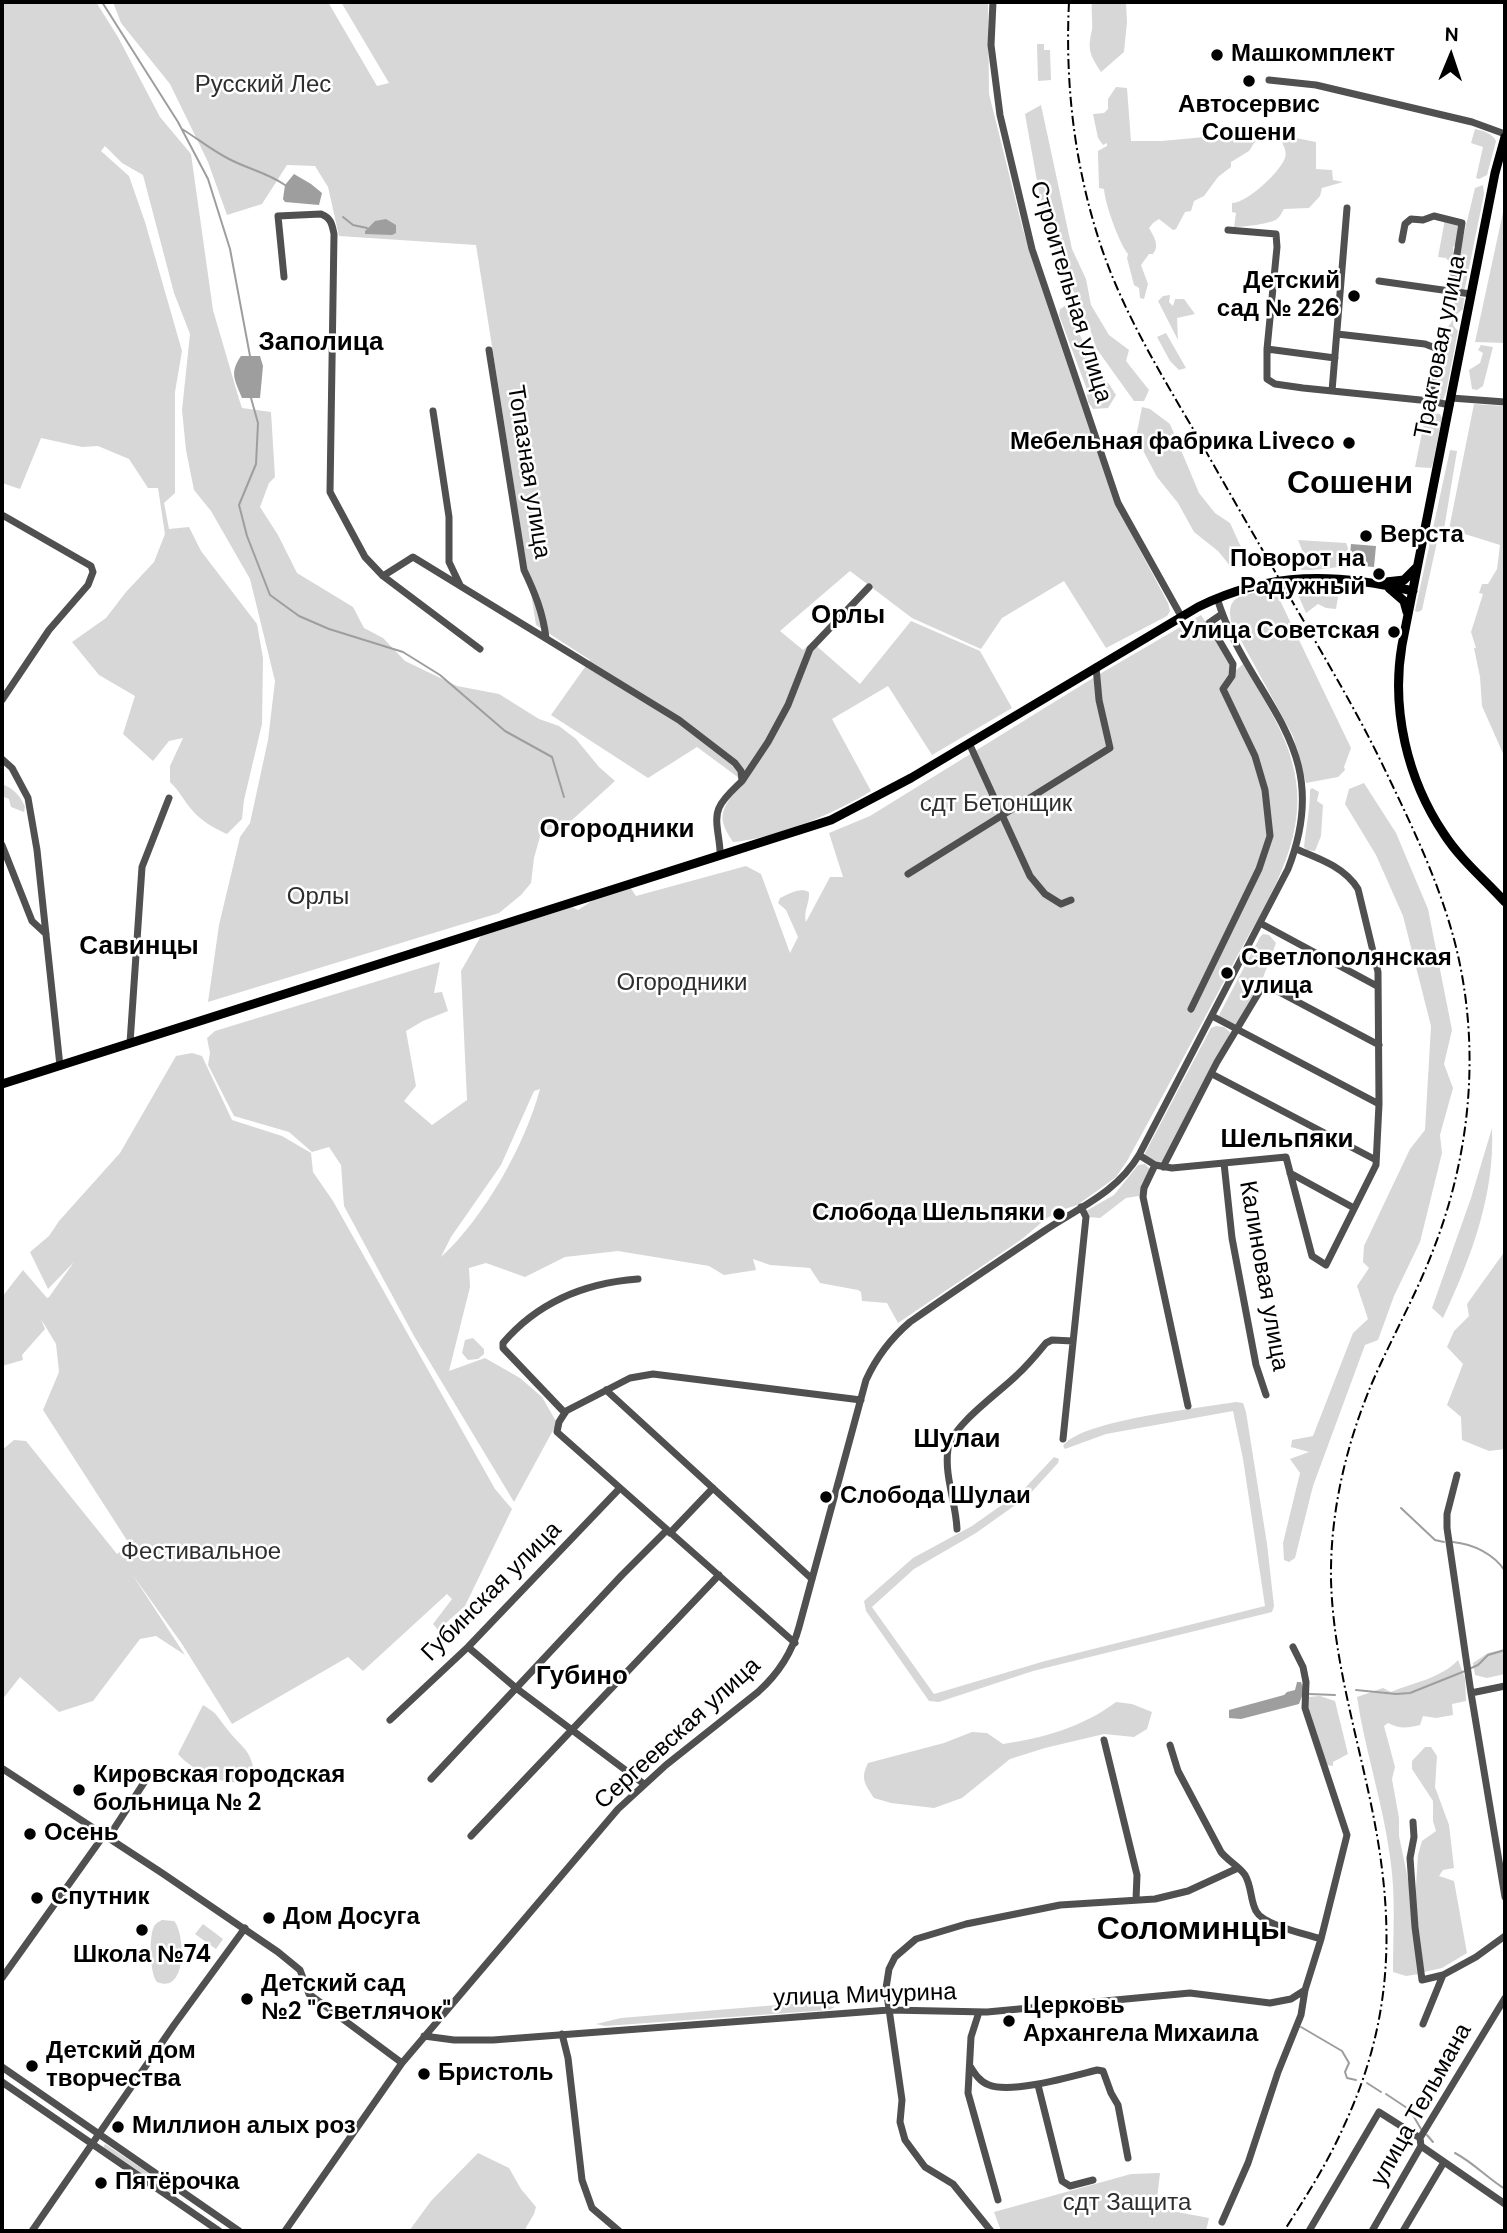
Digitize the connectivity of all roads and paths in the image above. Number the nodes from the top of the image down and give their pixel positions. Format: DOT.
graph roads {
  1 [pos="993,2"];
  2 [pos="1269,80"];
  3 [pos="1505,135"];
  4 [pos="1347,208"];
  5 [pos="1228,230"];
  6 [pos="1402,240"];
  7 [pos="284,277"];
  8 [pos="1379,281"];
  9 [pos="1451,292"];
  10 [pos="1471,295"];
  11 [pos="1337,334"];
  12 [pos="1267,349"];
  13 [pos="489,350"];
  14 [pos="1335,358"];
  15 [pos="1332,391"];
  16 [pos="1430,401"];
  17 [pos="1451,401"];
  18 [pos="1505,402"];
  19 [pos="433,411"];
  20 [pos="4,516"];
  21 [pos="1418,565"];
  22 [pos="383,576"];
  23 [pos="1378,583"];
  24 [pos="460,585"];
  25 [pos="869,587"];
  26 [pos="1413,590"];
  27 [pos="1217,598"];
  28 [pos="1222,614"];
  29 [pos="1408,614"];
  30 [pos="1181,616"];
  31 [pos="546,638"];
  32 [pos="480,649"];
  33 [pos="1096,667"];
  34 [pos="2,700"];
  35 [pos="970,743"];
  36 [pos="2,760"];
  37 [pos="742,781"];
  38 [pos="169,798"];
  39 [pos="1003,814"];
  40 [pos="2,845"];
  41 [pos="1296,849"];
  42 [pos="720,855"];
  43 [pos="908,874"];
  44 [pos="1071,900"];
  45 [pos="1505,902"];
  46 [pos="1261,923"];
  47 [pos="46,934"];
  48 [pos="1377,986"];
  49 [pos="1191,1009"];
  50 [pos="1212,1016"];
  51 [pos="1237,1029"];
  52 [pos="130,1044"];
  53 [pos="1379,1045"];
  54 [pos="60,1066"];
  55 [pos="1212,1074"];
  56 [pos="2,1084"];
  57 [pos="1379,1104"];
  58 [pos="1139,1155"];
  59 [pos="1376,1160"];
  60 [pos="1224,1163"];
  61 [pos="1159,1166"];
  62 [pos="1290,1173"];
  63 [pos="1082,1207"];
  64 [pos="1354,1208"];
  65 [pos="638,1279"];
  66 [pos="1073,1341"];
  67 [pos="606,1390"];
  68 [pos="1266,1395"];
  69 [pos="861,1400"];
  70 [pos="1188,1406"];
  71 [pos="565,1413"];
  72 [pos="1063,1439"];
  73 [pos="1457,1475"];
  74 [pos="620,1488"];
  75 [pos="713,1488"];
  76 [pos="957,1529"];
  77 [pos="669,1531"];
  78 [pos="719,1575"];
  79 [pos="812,1579"];
  80 [pos="794,1643"];
  81 [pos="468,1647"];
  82 [pos="1293,1647"];
  83 [pos="1505,1686"];
  84 [pos="516,1688"];
  85 [pos="1471,1693"];
  86 [pos="390,1720"];
  87 [pos="572,1728"];
  88 [pos="1104,1740"];
  89 [pos="1170,1745"];
  90 [pos="3,1769"];
  91 [pos="147,1778"];
  92 [pos="431,1779"];
  93 [pos="644,1784"];
  94 [pos="1413,1822"];
  95 [pos="106,1836"];
  96 [pos="471,1836"];
  97 [pos="1238,1868"];
  98 [pos="1505,1897"];
  99 [pos="1136,1900"];
  100 [pos="245,1928"];
  101 [pos="1505,1936"];
  102 [pos="1321,1939"];
  103 [pos="1443,1975"];
  104 [pos="2,1978"];
  105 [pos="1305,1990"];
  106 [pos="1505,1998"];
  107 [pos="888,2010"];
  108 [pos="979,2012"];
  109 [pos="1423,2024"];
  110 [pos="562,2034"];
  111 [pos="424,2036"];
  112 [pos="402,2063"];
  113 [pos="970,2066"];
  114 [pos="2,2067"];
  115 [pos="2,2082"];
  116 [pos="1038,2085"];
  117 [pos="98,2135"];
  118 [pos="1421,2142"];
  119 [pos="91,2145"];
  120 [pos="1128,2158"];
  121 [pos="1444,2162"];
  122 [pos="1093,2180"];
  123 [pos="998,2200"];
  124 [pos="1505,2204"];
  125 [pos="1222,2222"];
  126 [pos="32,2231"];
  127 [pos="219,2231"];
  128 [pos="239,2231"];
  129 [pos="285,2231"];
  130 [pos="619,2231"];
  131 [pos="991,2231"];
  132 [pos="1308,2231"];
  133 [pos="1372,2231"];
  134 [pos="1403,2231"];
  1 -- 30 [label="street, Строительная улица"];
  2 -- 3 [label="street"];
  3 -- 10 [label="main road, Трактовая улица"];
  4 -- 11 [label="street"];
  5 -- 12 [label="street"];
  6 -- 9 [label="street"];
  7 -- 22 [label="street"];
  8 -- 9 [label="street"];
  9 -- 10 [label="street"];
  10 -- 17 [label="main road, Трактовая улица"];
  11 -- 14 [label="street"];
  11 -- 16 [label="street"];
  12 -- 14 [label="street"];
  12 -- 15 [label="street"];
  13 -- 31 [label="street, Топазная улица"];
  14 -- 15 [label="street"];
  15 -- 16 [label="street"];
  16 -- 17 [label="street"];
  17 -- 18 [label="street"];
  17 -- 21 [label="main road, Трактовая улица"];
  19 -- 24 [label="street"];
  20 -- 34 [label="street"];
  21 -- 23 [label="main road"];
  21 -- 26 [label="main road, Трактовая улица"];
  22 -- 24 [label="street"];
  22 -- 32 [label="street"];
  23 -- 26 [label="main road"];
  23 -- 27 [label="main road"];
  23 -- 29 [label="main road"];
  24 -- 31 [label="street"];
  25 -- 37 [label="street"];
  26 -- 29 [label="main road"];
  27 -- 28 [label="street, Сергеевская улица"];
  27 -- 30 [label="main road"];
  28 -- 41 [label="street, Сергеевская улица"];
  28 -- 49 [label="street"];
  29 -- 45 [label="main road"];
  30 -- 33 [label="main road"];
  31 -- 37 [label="street"];
  33 -- 35 [label="main road"];
  33 -- 39 [label="street"];
  35 -- 39 [label="street"];
  35 -- 42 [label="main road"];
  36 -- 47 [label="street"];
  37 -- 42 [label="street"];
  38 -- 52 [label="street"];
  39 -- 43 [label="street"];
  39 -- 44 [label="street"];
  40 -- 47 [label="street"];
  41 -- 46 [label="street, Сергеевская улица"];
  41 -- 48 [label="street"];
  42 -- 52 [label="main road"];
  46 -- 48 [label="street"];
  46 -- 50 [label="street, Сергеевская улица"];
  47 -- 54 [label="street"];
  48 -- 53 [label="street"];
  50 -- 51 [label="street"];
  50 -- 58 [label="street, Сергеевская улица"];
  51 -- 53 [label="street"];
  51 -- 55 [label="street"];
  51 -- 57 [label="street"];
  52 -- 54 [label="main road"];
  53 -- 57 [label="street"];
  54 -- 56 [label="main road"];
  55 -- 59 [label="street"];
  55 -- 61 [label="street"];
  57 -- 59 [label="street"];
  58 -- 61 [label="street"];
  58 -- 63 [label="street, Сергеевская улица"];
  59 -- 64 [label="street"];
  60 -- 61 [label="street"];
  60 -- 62 [label="street"];
  60 -- 68 [label="street, Калиновая улица"];
  61 -- 70 [label="street"];
  62 -- 64 [label="street"];
  62 -- 64 [label="street"];
  63 -- 66 [label="street"];
  63 -- 69 [label="street, Сергеевская улица"];
  65 -- 71 [label="street"];
  66 -- 72 [label="street"];
  66 -- 76 [label="street"];
  67 -- 69 [label="street"];
  67 -- 71 [label="street"];
  67 -- 75 [label="street"];
  69 -- 79 [label="street, Сергеевская улица"];
  71 -- 74 [label="street"];
  73 -- 85 [label="street"];
  74 -- 77 [label="street"];
  74 -- 81 [label="street, Губинская улица"];
  75 -- 77 [label="street"];
  75 -- 79 [label="street"];
  77 -- 78 [label="street"];
  77 -- 84 [label="street"];
  78 -- 80 [label="street"];
  78 -- 87 [label="street"];
  79 -- 80 [label="street, Сергеевская улица"];
  80 -- 93 [label="street, Сергеевская улица"];
  81 -- 84 [label="street"];
  81 -- 86 [label="street, Губинская улица"];
  82 -- 102 [label="street"];
  83 -- 85 [label="street"];
  84 -- 87 [label="street"];
  84 -- 92 [label="street"];
  85 -- 98 [label="street"];
  87 -- 93 [label="street"];
  87 -- 96 [label="street"];
  88 -- 99 [label="street"];
  89 -- 97 [label="street"];
  90 -- 95 [label="street"];
  91 -- 95 [label="street"];
  93 -- 111 [label="street, Сергеевская улица"];
  94 -- 103 [label="street"];
  95 -- 100 [label="street"];
  95 -- 104 [label="street"];
  97 -- 99 [label="street"];
  97 -- 102 [label="street"];
  99 -- 107 [label="street"];
  100 -- 112 [label="street"];
  100 -- 117 [label="street"];
  101 -- 103 [label="street"];
  102 -- 105 [label="street"];
  103 -- 109 [label="street"];
  105 -- 108 [label="street, улица Мичурина"];
  105 -- 125 [label="street"];
  106 -- 118 [label="street, улица Тельмана"];
  107 -- 108 [label="street, улица Мичурина"];
  107 -- 110 [label="street, улица Мичурина"];
  107 -- 131 [label="street"];
  108 -- 113 [label="street"];
  110 -- 111 [label="street, улица Мичурина"];
  110 -- 130 [label="street"];
  111 -- 112 [label="street, Сергеевская улица"];
  112 -- 129 [label="street, Сергеевская улица"];
  113 -- 116 [label="street"];
  113 -- 123 [label="street"];
  114 -- 117 [label="street"];
  115 -- 119 [label="street"];
  116 -- 120 [label="street"];
  116 -- 122 [label="street"];
  117 -- 119 [label="street"];
  117 -- 128 [label="street"];
  118 -- 121 [label="street"];
  118 -- 132 [label="street"];
  118 -- 133 [label="street, улица Тельмана"];
  119 -- 126 [label="street"];
  119 -- 127 [label="street"];
  121 -- 124 [label="street"];
  121 -- 134 [label="street"];
}
